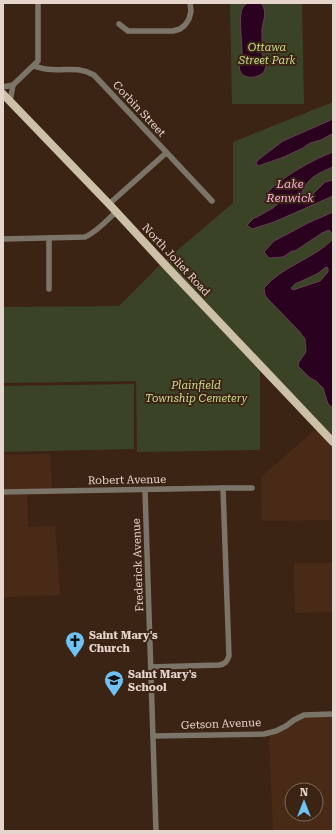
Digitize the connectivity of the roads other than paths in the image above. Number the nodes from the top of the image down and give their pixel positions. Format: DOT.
graph roads {
  1 [pos="38,3"];
  2 [pos="190,3"];
  3 [pos="119,24"];
  4 [pos="34,66"];
  5 [pos="13,85"];
  6 [pos="3,87"];
  7 [pos="3,94"];
  8 [pos="10,101"];
  9 [pos="166,153"];
  10 [pos="212,201"];
  11 [pos="109,204"];
  12 [pos="116,212"];
  13 [pos="49,238"];
  14 [pos="3,239"];
  15 [pos="49,289"];
  16 [pos="333,442"];
  17 [pos="223,488"];
  18 [pos="252,488"];
  19 [pos="145,490"];
  20 [pos="3,492"];
  21 [pos="151,666"];
  22 [pos="333,714"];
  23 [pos="154,736"];
  24 [pos="156,831"];
  1 -- 4 [label="street"];
  2 -- 3 [label="street"];
  4 -- 5 [label="street"];
  4 -- 9 [label="street, Corbin Street"];
  5 -- 6 [label="street"];
  5 -- 8 [label="street"];
  7 -- 8 [label="main road, North Joliet Road"];
  8 -- 11 [label="main road, North Joliet Road"];
  9 -- 10 [label="street, Corbin Street"];
  9 -- 11 [label="street"];
  11 -- 12 [label="main road, North Joliet Road"];
  12 -- 13 [label="street"];
  12 -- 16 [label="main road, North Joliet Road"];
  13 -- 14 [label="street"];
  13 -- 15 [label="street"];
  17 -- 18 [label="street, Robert Avenue"];
  17 -- 19 [label="street, Robert Avenue"];
  17 -- 21 [label="street"];
  19 -- 20 [label="street, Robert Avenue"];
  19 -- 21 [label="street, Frederick Avenue"];
  21 -- 23 [label="street, Frederick Avenue"];
  22 -- 23 [label="street, Getson Avenue"];
  23 -- 24 [label="street, Frederick Avenue"];
}
